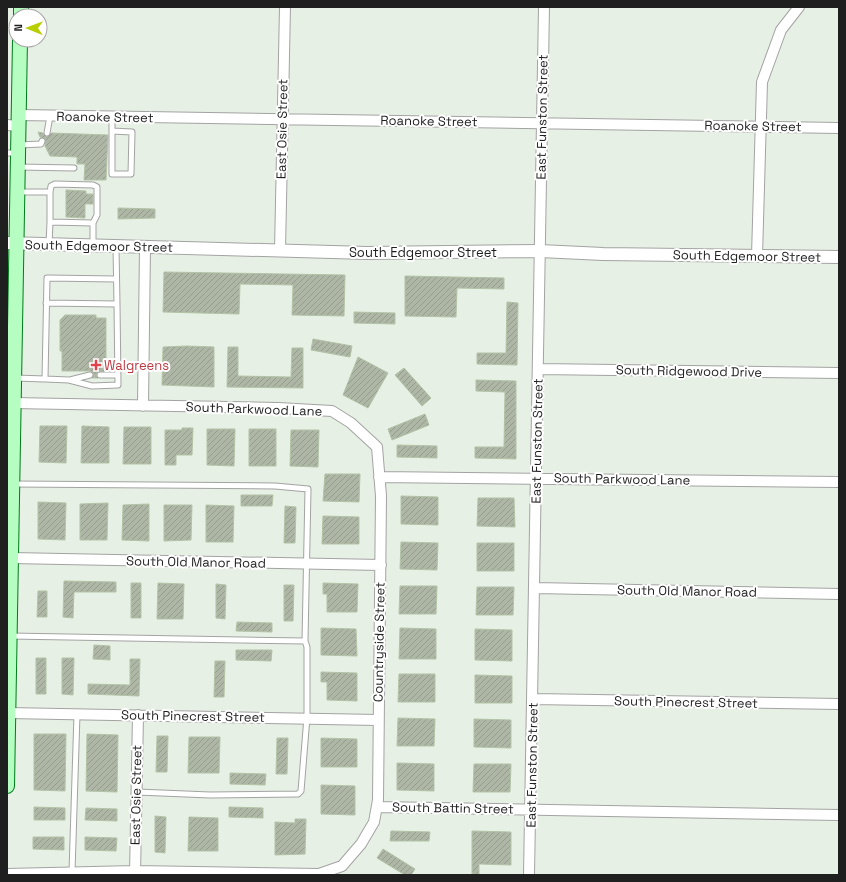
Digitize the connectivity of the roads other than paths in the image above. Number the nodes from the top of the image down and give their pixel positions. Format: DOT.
graph roads {
  1 [pos="285,7"];
  2 [pos="544,7"];
  3 [pos="799,7"];
  4 [pos="20,48"];
  5 [pos="50,116"];
  6 [pos="112,117"];
  7 [pos="283,119"];
  8 [pos="15,122"];
  9 [pos="542,123"];
  10 [pos="759,126"];
  11 [pos="839,128"];
  12 [pos="112,131"];
  13 [pos="47,133"];
  14 [pos="42,141"];
  15 [pos="15,155"];
  16 [pos="74,168"];
  17 [pos="17,192"];
  18 [pos="50,192"];
  19 [pos="50,222"];
  20 [pos="93,223"];
  21 [pos="12,244"];
  22 [pos="49,245"];
  23 [pos="93,246"];
  24 [pos="116,247"];
  25 [pos="145,247"];
  26 [pos="280,250"];
  27 [pos="540,251"];
  28 [pos="757,256"];
  29 [pos="839,257"];
  30 [pos="116,279"];
  31 [pos="46,303"];
  32 [pos="117,304"];
  33 [pos="11,310"];
  34 [pos="539,369"];
  35 [pos="839,373"];
  36 [pos="100,375"];
  37 [pos="118,375"];
  38 [pos="90,376"];
  39 [pos="14,378"];
  40 [pos="45,380"];
  41 [pos="69,380"];
  42 [pos="13,403"];
  43 [pos="143,406"];
  44 [pos="10,424"];
  45 [pos="379,477"];
  46 [pos="536,478"];
  47 [pos="839,482"];
  48 [pos="12,484"];
  49 [pos="9,506"];
  50 [pos="11,558"];
  51 [pos="308,564"];
  52 [pos="381,565"];
  53 [pos="535,588"];
  54 [pos="839,594"];
  55 [pos="8,636"];
  56 [pos="305,641"];
  57 [pos="533,699"];
  58 [pos="839,704"];
  59 [pos="8,713"];
  60 [pos="77,714"];
  61 [pos="138,715"];
  62 [pos="307,717"];
  63 [pos="378,720"];
  64 [pos="7,763"];
  65 [pos="7,786"];
  66 [pos="137,792"];
  67 [pos="377,807"];
  68 [pos="531,810"];
  69 [pos="839,815"];
  70 [pos="72,872"];
  71 [pos="111,873"];
  72 [pos="135,873"];
  73 [pos="7,874"];
  74 [pos="48,874"];
  75 [pos="530,875"];
  1 -- 7 [label="street, East Osie Street"];
  2 -- 9 [label="street, East Funston Street"];
  3 -- 10 [label="street"];
  4 -- 8 [label="main road"];
  5 -- 6 [label="street, Roanoke Street"];
  5 -- 8 [label="street, Roanoke Street"];
  5 -- 13 [label="lane"];
  6 -- 7 [label="street, Roanoke Street"];
  6 -- 12 [label="lane"];
  7 -- 9 [label="street, Roanoke Street"];
  7 -- 26 [label="street, East Osie Street"];
  8 -- 15 [label="main road"];
  9 -- 10 [label="street, Roanoke Street"];
  9 -- 27 [label="street, East Funston Street"];
  10 -- 11 [label="street, Roanoke Street"];
  10 -- 28 [label="street"];
  12 -- 12 [label="lane"];
  14 -- 15 [label="lane"];
  15 -- 16 [label="lane"];
  15 -- 17 [label="main road"];
  17 -- 18 [label="lane"];
  17 -- 21 [label="main road"];
  18 -- 19 [label="lane"];
  18 -- 20 [label="lane"];
  19 -- 20 [label="lane"];
  19 -- 22 [label="lane"];
  20 -- 23 [label="lane"];
  21 -- 22 [label="street, South Edgemoor Street"];
  21 -- 33 [label="main road"];
  22 -- 23 [label="street, South Edgemoor Street"];
  23 -- 24 [label="street, South Edgemoor Street"];
  24 -- 25 [label="street, South Edgemoor Street"];
  24 -- 30 [label="lane"];
  25 -- 26 [label="street, South Edgemoor Street"];
  25 -- 43 [label="street"];
  26 -- 27 [label="street, South Edgemoor Street"];
  27 -- 28 [label="street, South Edgemoor Street"];
  27 -- 34 [label="street, East Funston Street"];
  28 -- 29 [label="street, South Edgemoor Street"];
  30 -- 31 [label="lane"];
  30 -- 32 [label="lane"];
  31 -- 32 [label="lane"];
  31 -- 40 [label="lane"];
  32 -- 37 [label="lane"];
  33 -- 39 [label="main road"];
  34 -- 35 [label="street, South Ridgewood Drive"];
  34 -- 46 [label="street, East Funston Street"];
  36 -- 37 [label="lane"];
  37 -- 41 [label="lane"];
  38 -- 41 [label="lane"];
  39 -- 40 [label="lane"];
  39 -- 42 [label="main road"];
  40 -- 41 [label="lane"];
  42 -- 43 [label="street, South Parkwood Lane"];
  42 -- 44 [label="main road"];
  43 -- 45 [label="street, South Parkwood Lane"];
  44 -- 48 [label="main road"];
  45 -- 46 [label="street, South Parkwood Lane"];
  45 -- 52 [label="street, Countryside Street"];
  46 -- 47 [label="street, South Parkwood Lane"];
  46 -- 53 [label="street, East Funston Street"];
  48 -- 49 [label="main road"];
  48 -- 51 [label="lane"];
  49 -- 50 [label="main road"];
  50 -- 51 [label="street, South Old Manor Road"];
  50 -- 55 [label="main road"];
  51 -- 52 [label="street, South Old Manor Road"];
  51 -- 56 [label="lane"];
  52 -- 63 [label="street, Countryside Street"];
  53 -- 54 [label="street, South Old Manor Road"];
  53 -- 57 [label="street, East Funston Street"];
  55 -- 56 [label="lane"];
  55 -- 59 [label="main road"];
  56 -- 62 [label="lane"];
  57 -- 58 [label="street, South Pinecrest Street"];
  57 -- 68 [label="street, East Funston Street"];
  59 -- 60 [label="street, South Pinecrest Street"];
  59 -- 64 [label="main road"];
  60 -- 61 [label="street, South Pinecrest Street"];
  60 -- 70 [label="lane"];
  61 -- 62 [label="street, South Pinecrest Street"];
  61 -- 66 [label="street, East Osie Street"];
  62 -- 63 [label="street, South Pinecrest Street"];
  62 -- 66 [label="lane"];
  63 -- 67 [label="street, Countryside Street"];
  64 -- 65 [label="main road"];
  66 -- 72 [label="street, East Osie Street"];
  67 -- 68 [label="street, South Battin Street"];
  67 -- 72 [label="street, South Battin Street"];
  68 -- 69 [label="street, South Battin Street"];
  68 -- 75 [label="street, East Funston Street"];
  70 -- 71 [label="street, South Battin Street"];
  70 -- 74 [label="street, South Battin Street"];
  71 -- 72 [label="street, South Battin Street"];
  73 -- 74 [label="street, South Battin Street"];
}
